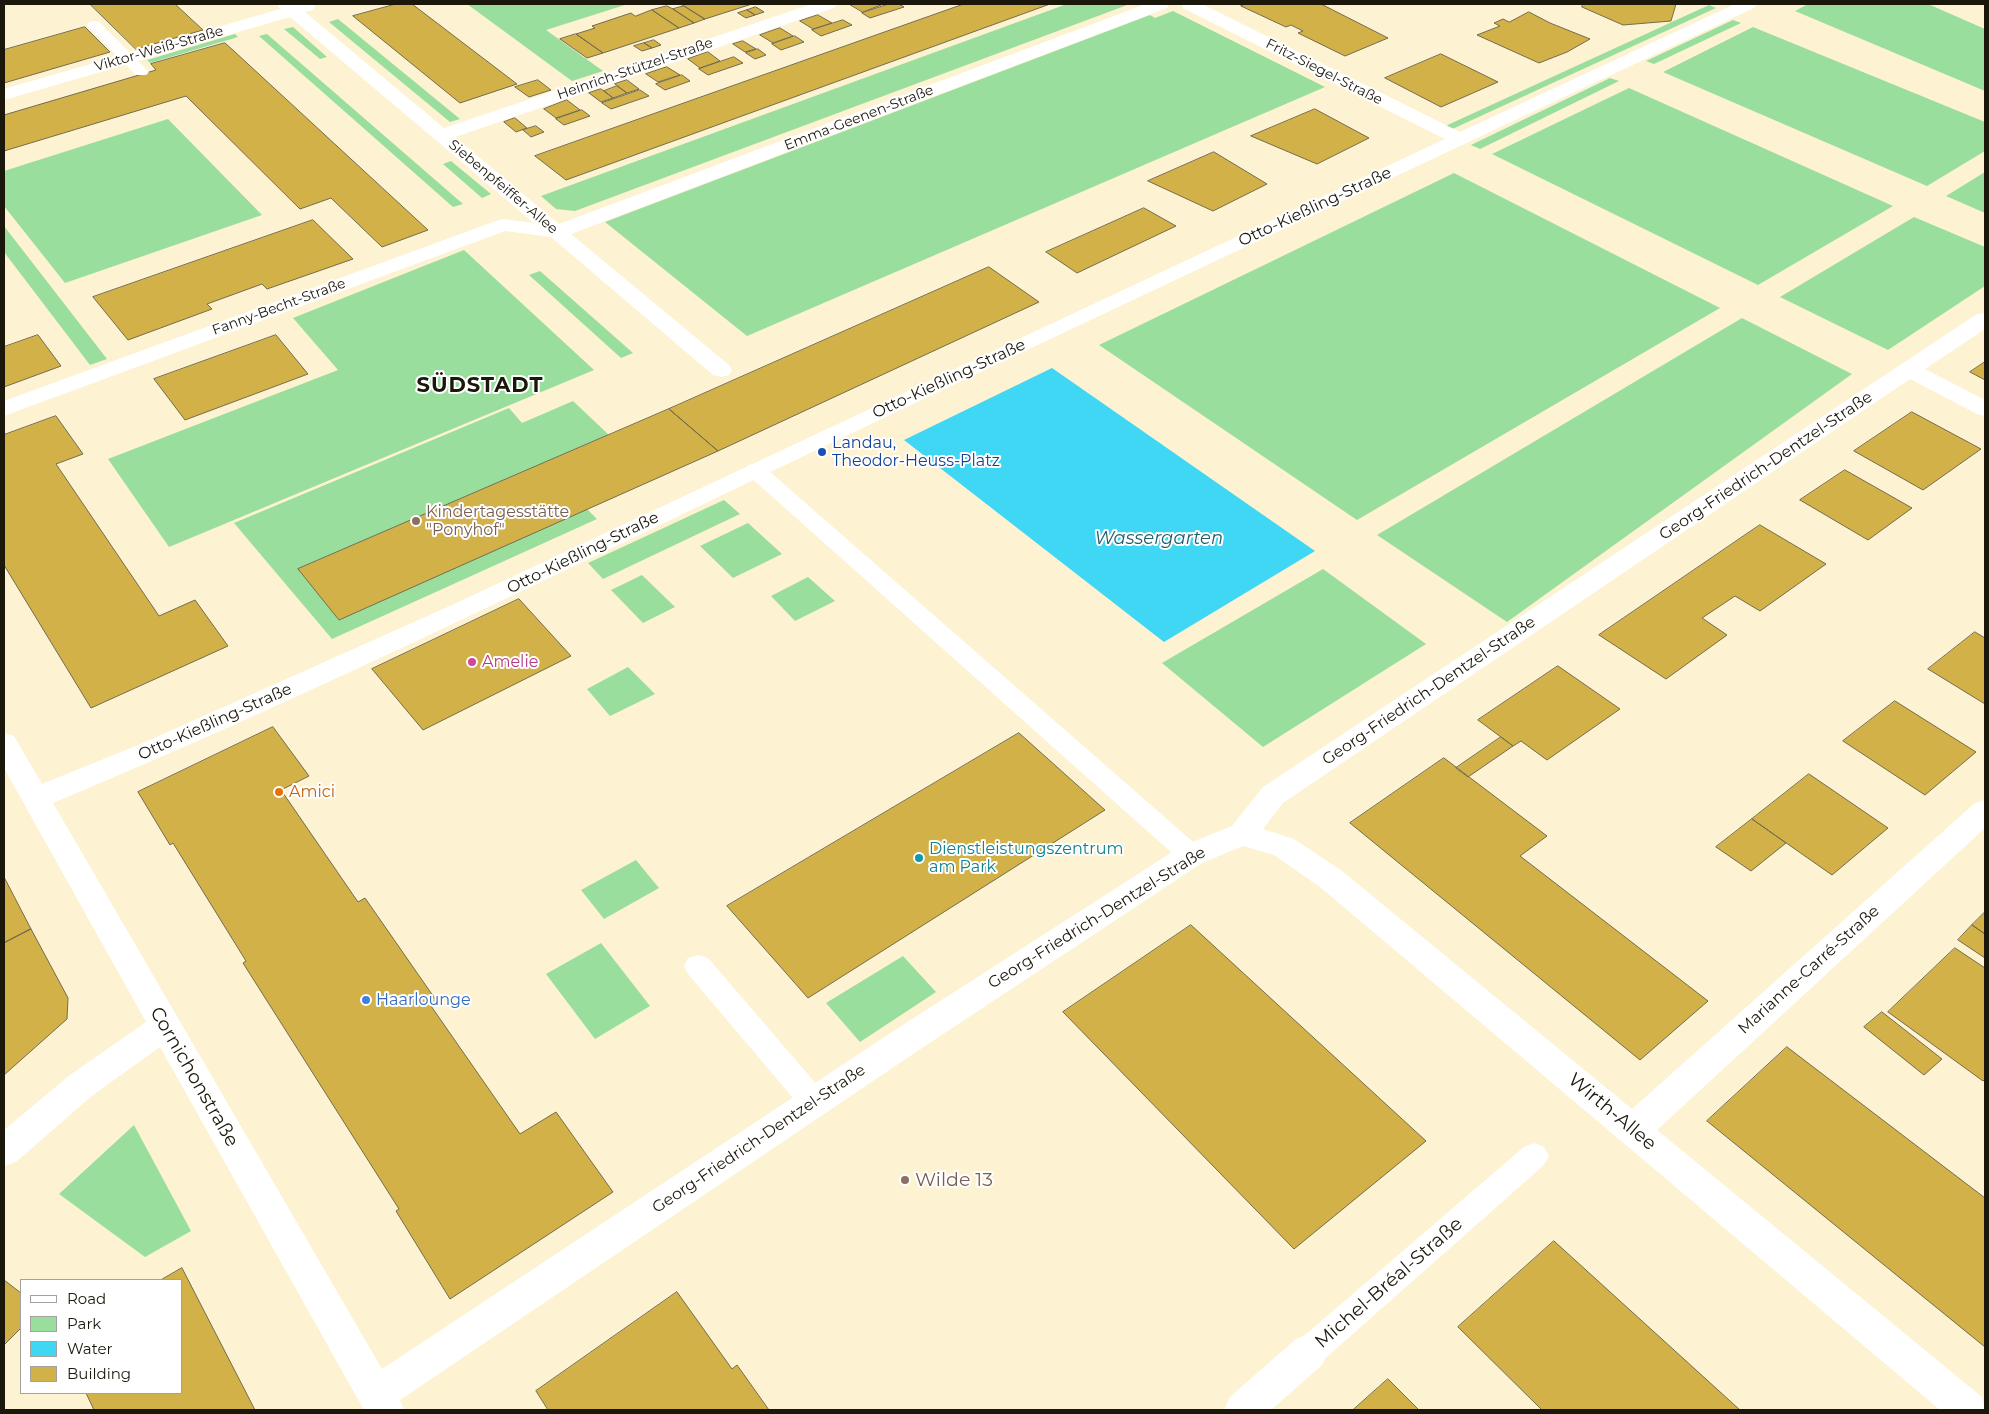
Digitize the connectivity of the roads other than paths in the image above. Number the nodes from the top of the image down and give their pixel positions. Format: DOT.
graph roads {
  1 [pos="315,4"];
  2 [pos="828,4"];
  3 [pos="1161,4"];
  4 [pos="1189,4"];
  5 [pos="1748,4"];
  6 [pos="289,7"];
  7 [pos="94,24"];
  8 [pos="128,58"];
  9 [pos="141,72"];
  10 [pos="4,95"];
  11 [pos="441,135"];
  12 [pos="1460,139"];
  13 [pos="557,232"];
  14 [pos="1985,319"];
  15 [pos="721,370"];
  16 [pos="1909,370"];
  17 [pos="4,408"];
  18 [pos="1985,409"];
  19 [pos="755,470"];
  20 [pos="6,753"];
  21 [pos="37,798"];
  22 [pos="1985,811"];
  23 [pos="1242,834"];
  24 [pos="1191,855"];
  25 [pos="698,966"];
  26 [pos="165,1027"];
  27 [pos="814,1102"];
  28 [pos="1633,1130"];
  29 [pos="4,1151"];
  30 [pos="1534,1156"];
  31 [pos="1309,1352"];
  32 [pos="381,1402"];
  33 [pos="1243,1410"];
  34 [pos="1969,1410"];
  1 -- 6 [label="street, Viktor-Weiß-Straße"];
  2 -- 11 [label="street, Heinrich-Stützel-Straße"];
  3 -- 13 [label="street, Emma-Geenen-Straße"];
  4 -- 12 [label="street, Fritz-Siegel-Straße"];
  5 -- 12 [label="street, Otto-Kießling-Straße"];
  6 -- 8 [label="street, Viktor-Weiß-Straße"];
  6 -- 11 [label="street, Siebenpfeiffer-Allee"];
  7 -- 8 [label="lane"];
  8 -- 9 [label="lane"];
  8 -- 10 [label="street, Viktor-Weiß-Straße"];
  11 -- 13 [label="street, Siebenpfeiffer-Allee"];
  12 -- 19 [label="street, Otto-Kießling-Straße"];
  13 -- 15 [label="street, Siebenpfeiffer-Allee"];
  13 -- 17 [label="street, Fanny-Becht-Straße"];
  14 -- 16 [label="street, Georg-Friedrich-Dentzel-Straße"];
  16 -- 18 [label="street"];
  16 -- 23 [label="street, Georg-Friedrich-Dentzel-Straße"];
  19 -- 21 [label="street, Otto-Kießling-Straße"];
  19 -- 24 [label="lane"];
  20 -- 21 [label="street, Cornichonstraße"];
  21 -- 26 [label="street, Cornichonstraße"];
  22 -- 28 [label="street, Marianne-Carré-Straße"];
  23 -- 24 [label="street, Georg-Friedrich-Dentzel-Straße"];
  23 -- 28 [label="street, Wirth-Allee"];
  24 -- 27 [label="street, Georg-Friedrich-Dentzel-Straße"];
  25 -- 27 [label="lane"];
  26 -- 29 [label="street"];
  26 -- 32 [label="street, Cornichonstraße"];
  27 -- 32 [label="street, Georg-Friedrich-Dentzel-Straße"];
  28 -- 34 [label="street, Wirth-Allee"];
  30 -- 31 [label="lane, Michel-Bréal-Straße"];
  31 -- 33 [label="street, Michel-Bréal-Straße"];
}
